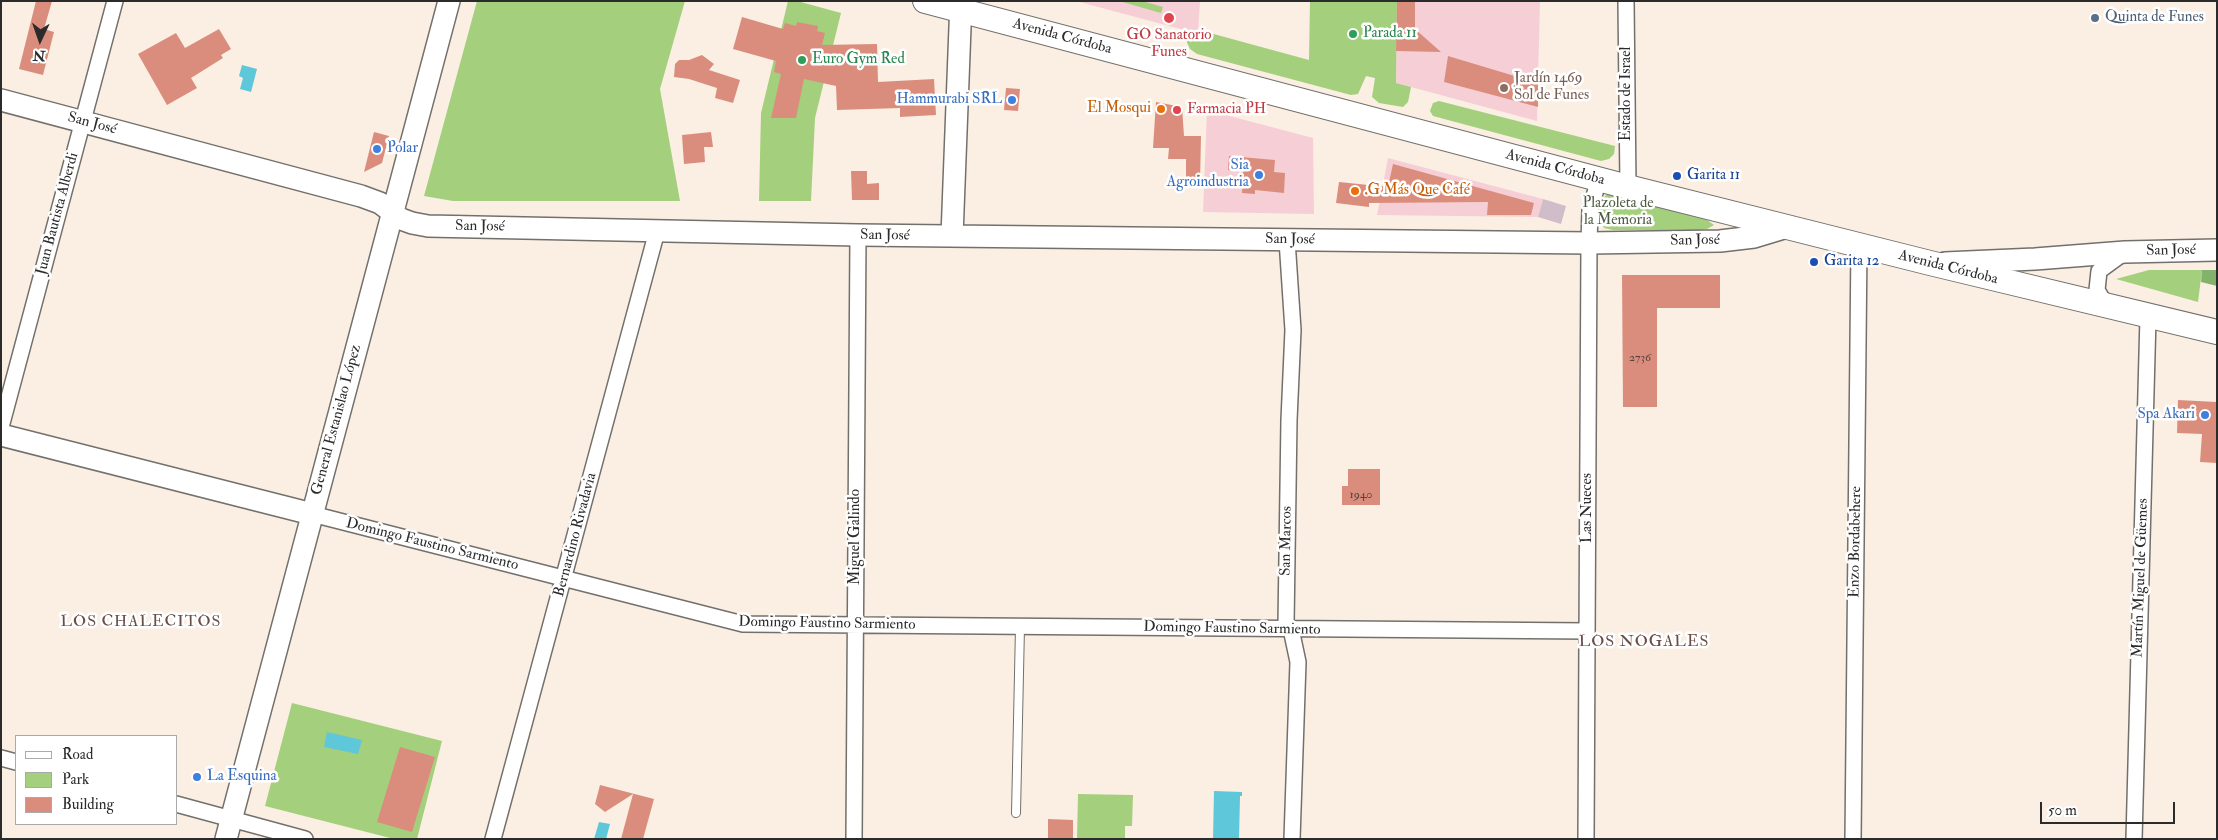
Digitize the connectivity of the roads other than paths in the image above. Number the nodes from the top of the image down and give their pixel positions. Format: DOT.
graph roads {
  1 [pos="115,1"];
  2 [pos="449,1"];
  3 [pos="925,1"];
  4 [pos="1626,1"];
  5 [pos="961,6"];
  6 [pos="1,100"];
  7 [pos="82,122"];
  8 [pos="1599,179"];
  9 [pos="1628,187"];
  10 [pos="392,212"];
  11 [pos="1787,227"];
  12 [pos="657,231"];
  13 [pos="858,235"];
  14 [pos="952,236"];
  15 [pos="1287,240"];
  16 [pos="1589,243"];
  17 [pos="1859,246"];
  18 [pos="2217,250"];
  19 [pos="2125,252"];
  20 [pos="1930,263"];
  21 [pos="2107,307"];
  22 [pos="2148,317"];
  23 [pos="2217,332"];
  24 [pos="1,427"];
  25 [pos="1,435"];
  26 [pos="312,514"];
  27 [pos="564,579"];
  28 [pos="855,626"];
  29 [pos="1020,627"];
  30 [pos="1291,629"];
  31 [pos="1587,632"];
  32 [pos="1,758"];
  33 [pos="15,762"];
  34 [pos="178,805"];
  35 [pos="1016,814"];
  36 [pos="228,829"];
  37 [pos="305,839"];
  38 [pos="493,839"];
  39 [pos="854,839"];
  40 [pos="1292,839"];
  41 [pos="1586,839"];
  42 [pos="1853,839"];
  43 [pos="2134,839"];
  1 -- 7 [label="street, Juan Bautista Alberdi"];
  2 -- 10 [label="street, General Estanislao López"];
  3 -- 5 [label="main road, Avenida Córdoba"];
  4 -- 9 [label="street, Estado de Israel"];
  5 -- 8 [label="main road, Avenida Córdoba"];
  5 -- 14 [label="street"];
  6 -- 7 [label="street, San José"];
  7 -- 10 [label="street, San José"];
  7 -- 24 [label="street, Juan Bautista Alberdi"];
  8 -- 9 [label="main road, Avenida Córdoba"];
  8 -- 16 [label="street, Las Nueces"];
  9 -- 11 [label="main road, Avenida Córdoba"];
  10 -- 12 [label="street, San José"];
  10 -- 26 [label="street, General Estanislao López"];
  11 -- 16 [label="street, San José"];
  11 -- 17 [label="main road, Avenida Córdoba"];
  12 -- 13 [label="street, San José"];
  12 -- 27 [label="street, Bernardino Rivadavia"];
  13 -- 14 [label="street, San José"];
  13 -- 28 [label="street, Miguel Galindo"];
  14 -- 15 [label="street, San José"];
  15 -- 16 [label="street, San José"];
  15 -- 30 [label="street, San Marcos"];
  16 -- 31 [label="street, Las Nueces"];
  17 -- 20 [label="main road, Avenida Córdoba"];
  17 -- 42 [label="street, Enzo Bordabehere"];
  18 -- 19 [label="street, San José"];
  19 -- 20 [label="street, San José"];
  19 -- 21 [label="street, San José"];
  20 -- 21 [label="main road, Avenida Córdoba"];
  21 -- 22 [label="main road, Avenida Córdoba"];
  22 -- 23 [label="main road, Avenida Córdoba"];
  22 -- 43 [label="street, Martín Miguel de Güemes"];
  25 -- 26 [label="street, Domingo Faustino Sarmiento"];
  26 -- 27 [label="street, Domingo Faustino Sarmiento"];
  26 -- 36 [label="street, General Estanislao López"];
  27 -- 28 [label="street, Domingo Faustino Sarmiento"];
  27 -- 38 [label="street, Bernardino Rivadavia"];
  28 -- 29 [label="street, Domingo Faustino Sarmiento"];
  28 -- 39 [label="street, Miguel Galindo"];
  29 -- 30 [label="street, Domingo Faustino Sarmiento"];
  29 -- 35 [label="lane"];
  30 -- 31 [label="street, Domingo Faustino Sarmiento"];
  30 -- 40 [label="street, San Marcos"];
  31 -- 41 [label="street, Las Nueces"];
  32 -- 33 [label="street"];
  34 -- 36 [label="street"];
  36 -- 37 [label="street"];
}
